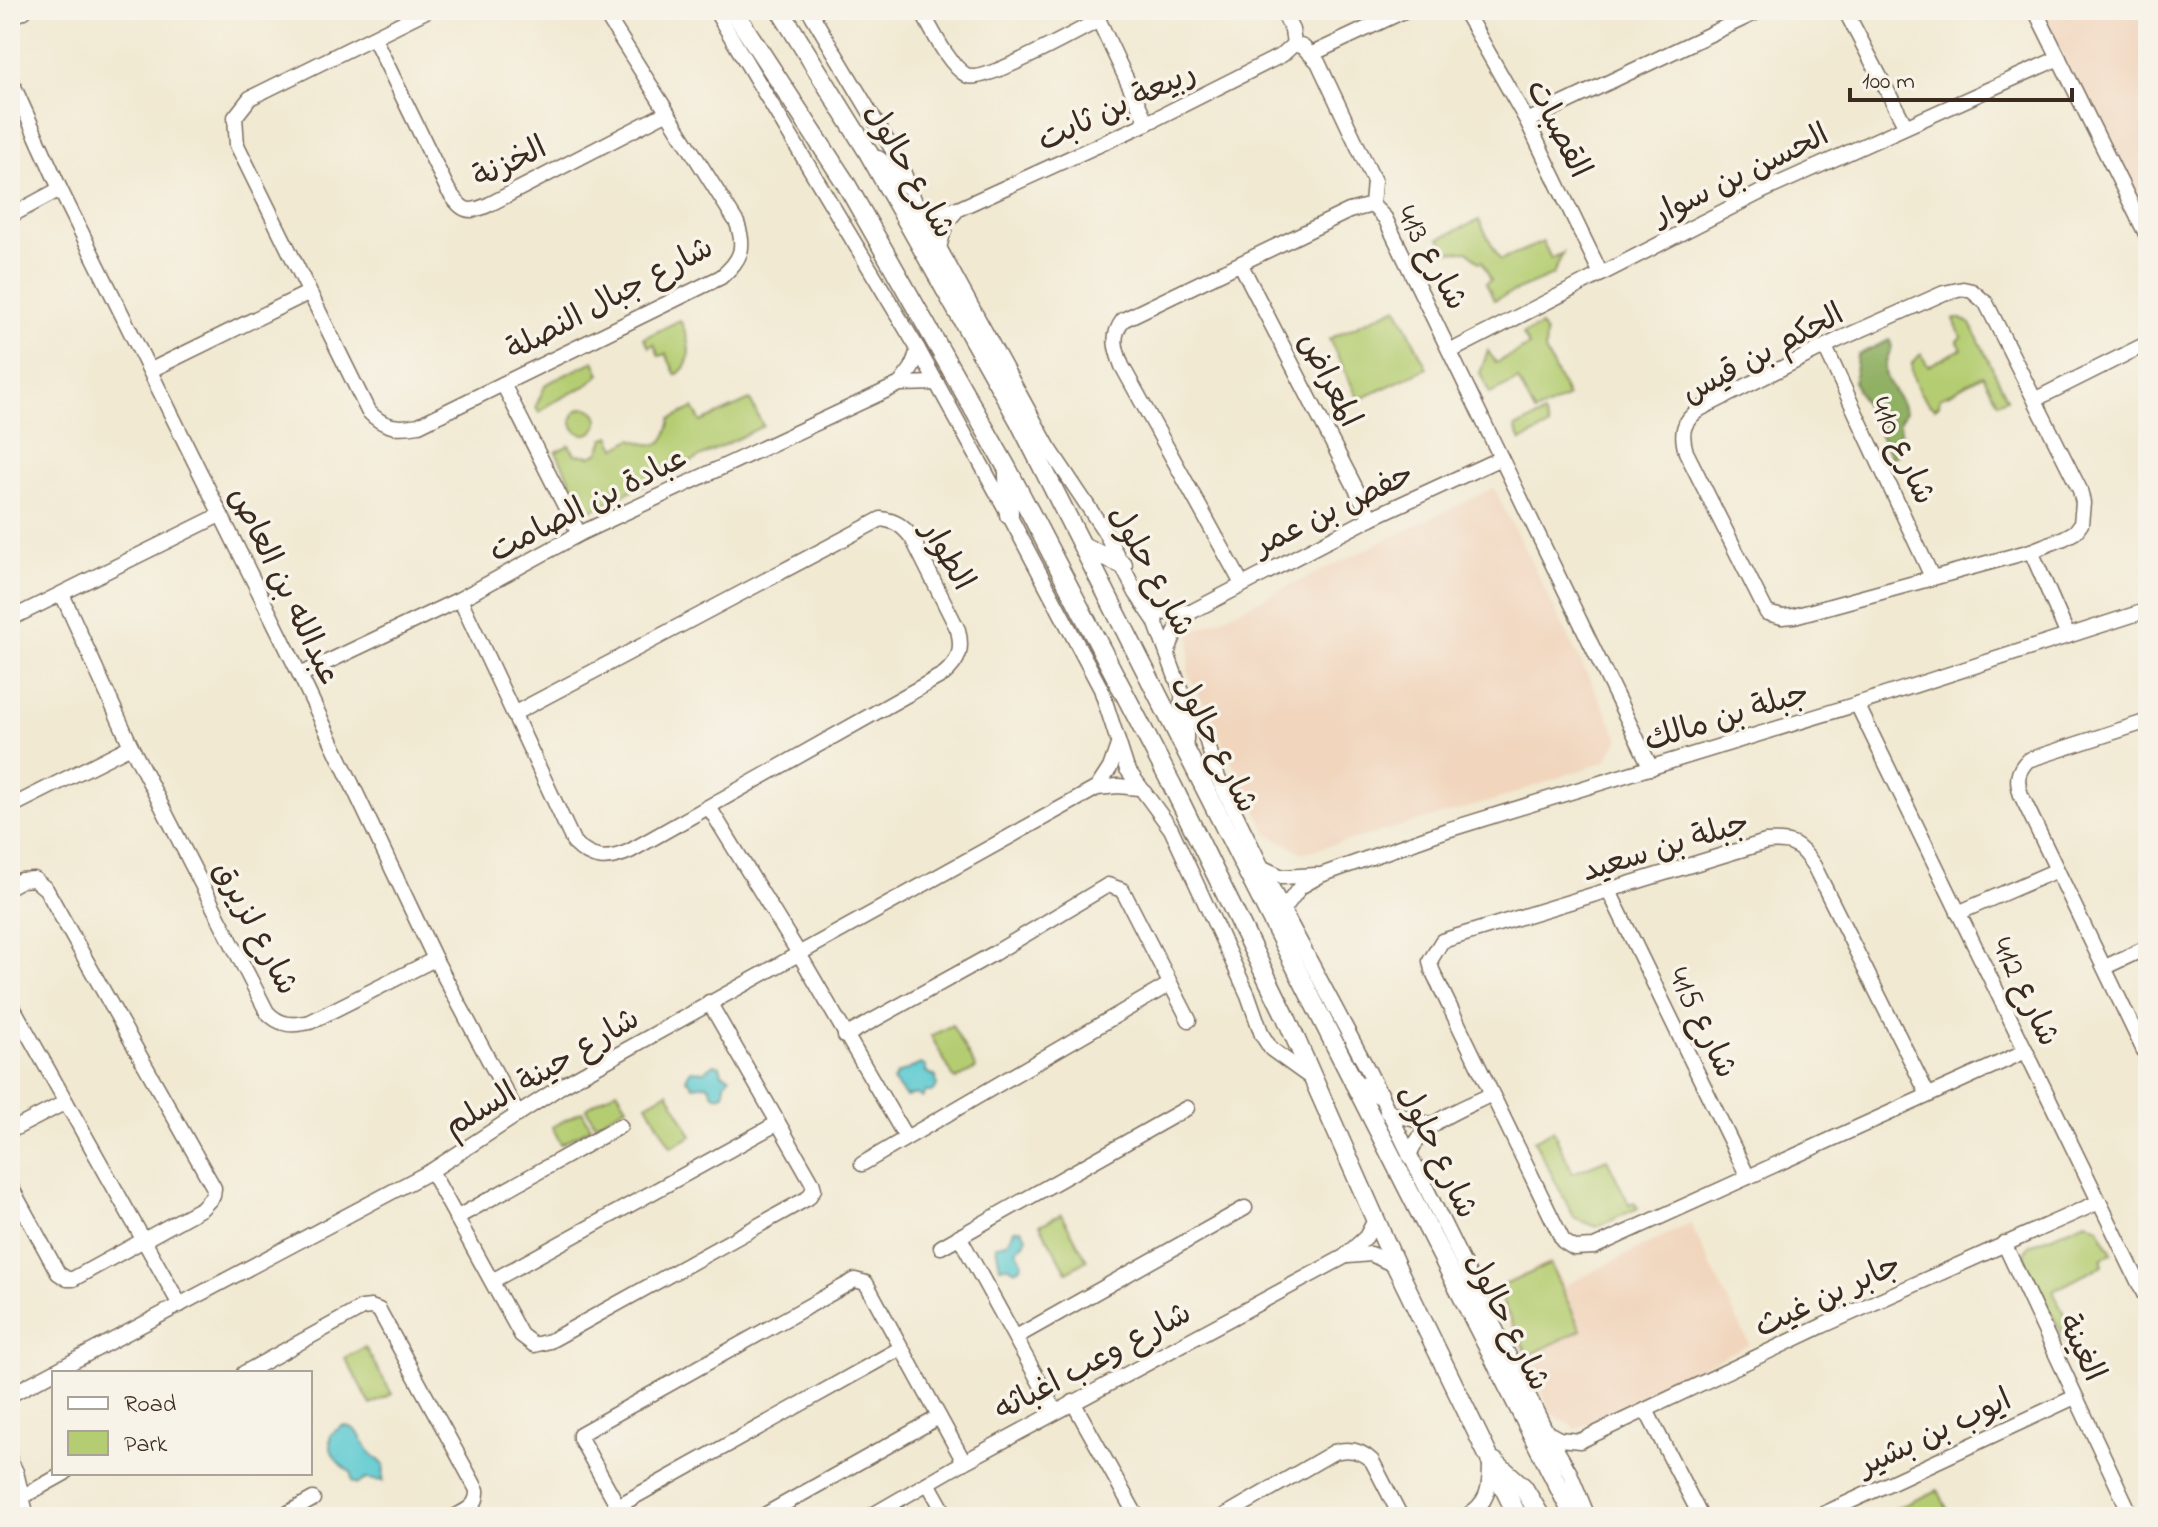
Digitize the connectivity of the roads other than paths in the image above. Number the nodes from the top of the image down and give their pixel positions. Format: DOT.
graph roads {
  1 [pos="24,10"];
  2 [pos="428,10"];
  3 [pos="603,10"];
  4 [pos="715,10"];
  5 [pos="733,10"];
  6 [pos="780,10"];
  7 [pos="809,10"];
  8 [pos="921,10"];
  9 [pos="1282,10"];
  10 [pos="1406,10"];
  11 [pos="1464,10"];
  12 [pos="1761,10"];
  13 [pos="1845,10"];
  14 [pos="2035,10"];
  15 [pos="1097,15"];
  16 [pos="10,17"];
  17 [pos="374,38"];
  18 [pos="1294,44"];
  19 [pos="1312,54"];
  20 [pos="2059,58"];
  21 [pos="10,78"];
  22 [pos="666,113"];
  23 [pos="1527,121"];
  24 [pos="1147,123"];
  25 [pos="1905,125"];
  26 [pos="868,152"];
  27 [pos="906,184"];
  28 [pos="60,189"];
  29 [pos="1372,205"];
  30 [pos="958,209"];
  31 [pos="919,211"];
  32 [pos="10,216"];
  33 [pos="2148,238"];
  34 [pos="940,244"];
  35 [pos="1241,265"];
  36 [pos="1601,274"];
  37 [pos="308,293"];
  38 [pos="2148,343"];
  39 [pos="1825,347"];
  40 [pos="918,349"];
  41 [pos="1451,351"];
  42 [pos="151,370"];
  43 [pos="937,383"];
  44 [pos="503,384"];
  45 [pos="900,384"];
  46 [pos="2036,399"];
  47 [pos="1501,458"];
  48 [pos="1007,468"];
  49 [pos="220,515"];
  50 [pos="1009,515"];
  51 [pos="1371,518"];
  52 [pos="579,534"];
  53 [pos="1086,548"];
  54 [pos="2031,551"];
  55 [pos="1123,565"];
  56 [pos="1932,577"];
  57 [pos="1242,584"];
  58 [pos="62,594"];
  59 [pos="460,599"];
  60 [pos="2148,610"];
  61 [pos="1191,612"];
  62 [pos="1150,613"];
  63 [pos="10,619"];
  64 [pos="2068,636"];
  65 [pos="1168,651"];
  66 [pos="300,675"];
  67 [pos="1184,699"];
  68 [pos="1857,704"];
  69 [pos="515,713"];
  70 [pos="2148,721"];
  71 [pos="1184,742"];
  72 [pos="1118,745"];
  73 [pos="131,746"];
  74 [pos="1651,768"];
  75 [pos="1097,788"];
  76 [pos="1139,788"];
  77 [pos="10,807"];
  78 [pos="709,807"];
  79 [pos="1263,868"];
  80 [pos="2057,870"];
  81 [pos="1321,875"];
  82 [pos="10,886"];
  83 [pos="1609,891"];
  84 [pos="1283,910"];
  85 [pos="1958,913"];
  86 [pos="2148,947"];
  87 [pos="798,952"];
  88 [pos="435,959"];
  89 [pos="2105,967"];
  90 [pos="1170,984"];
  91 [pos="10,1002"];
  92 [pos="709,1002"];
  93 [pos="1189,1020"];
  94 [pos="845,1036"];
  95 [pos="2026,1051"];
  96 [pos="2148,1059"];
  97 [pos="1316,1081"];
  98 [pos="1354,1083"];
  99 [pos="1379,1094"];
  100 [pos="1490,1095"];
  101 [pos="1928,1095"];
  102 [pos="66,1102"];
  103 [pos="1187,1108"];
  104 [pos="1387,1112"];
  105 [pos="518,1115"];
  106 [pos="778,1123"];
  107 [pos="1430,1124"];
  108 [pos="620,1126"];
  109 [pos="10,1131"];
  110 [pos="905,1136"];
  111 [pos="1409,1155"];
  112 [pos="862,1164"];
  113 [pos="431,1171"];
  114 [pos="1748,1177"];
  115 [pos="10,1185"];
  116 [pos="2099,1202"];
  117 [pos="1245,1208"];
  118 [pos="456,1218"];
  119 [pos="1375,1220"];
  120 [pos="959,1236"];
  121 [pos="145,1241"];
  122 [pos="2004,1243"];
  123 [pos="941,1247"];
  124 [pos="1344,1257"];
  125 [pos="1396,1266"];
  126 [pos="492,1281"];
  127 [pos="2148,1302"];
  128 [pos="180,1305"];
  129 [pos="1016,1337"];
  130 [pos="901,1348"];
  131 [pos="248,1371"];
  132 [pos="11,1391"];
  133 [pos="2075,1397"];
  134 [pos="1073,1402"];
  135 [pos="1646,1410"];
  136 [pos="1056,1412"];
  137 [pos="939,1417"];
  138 [pos="1547,1433"];
  139 [pos="1580,1441"];
  140 [pos="1490,1458"];
  141 [pos="10,1460"];
  142 [pos="964,1462"];
  143 [pos="1570,1473"];
  144 [pos="61,1475"];
  145 [pos="928,1483"];
  146 [pos="22,1497"];
  147 [pos="313,1499"];
  148 [pos="621,1512"];
  149 [pos="27,1517"];
  150 [pos="281,1517"];
  151 [pos="454,1517"];
  152 [pos="761,1517"];
  153 [pos="869,1517"];
  154 [pos="947,1517"];
  155 [pos="1137,1517"];
  156 [pos="1222,1517"];
  157 [pos="1401,1517"];
  158 [pos="1465,1517"];
  159 [pos="1518,1517"];
  160 [pos="1541,1517"];
  161 [pos="1574,1517"];
  162 [pos="1588,1517"];
  163 [pos="1701,1517"];
  164 [pos="1817,1517"];
  165 [pos="2132,1517"];
  1 -- 16 [label="street"];
  2 -- 17 [label="street, شارع جبال النصلة"];
  3 -- 22 [label="street, شارع جبال النصلة"];
  4 -- 40 [label="street"];
  5 -- 48 [label="main road, شارع حالول"];
  6 -- 26 [label="main road, شارع حالول"];
  7 -- 27 [label="street, شارع حلول"];
  8 -- 15 [label="street"];
  9 -- 18 [label="street"];
  10 -- 19 [label="street"];
  11 -- 23 [label="street, القصبات"];
  12 -- 23 [label="street"];
  13 -- 25 [label="street"];
  14 -- 20 [label="street"];
  15 -- 24 [label="street"];
  17 -- 22 [label="street, الخزنة"];
  17 -- 37 [label="street, شارع جبال النصلة"];
  18 -- 19 [label="street"];
  18 -- 24 [label="street, ربيعة بن ثابت"];
  19 -- 29 [label="street"];
  20 -- 25 [label="street, الحسن بن سوار"];
  20 -- 33 [label="street"];
  21 -- 28 [label="street, عبدالله بن العاص"];
  22 -- 44 [label="street, شارع جبال النصلة"];
  23 -- 36 [label="street, القصبات"];
  24 -- 30 [label="street, ربيعة بن ثابت"];
  25 -- 36 [label="street, الحسن بن سوار"];
  26 -- 27 [label="main road"];
  26 -- 53 [label="main road, شارع حالول"];
  27 -- 31 [label="street, شارع حلول"];
  28 -- 32 [label="street"];
  28 -- 42 [label="street, عبدالله بن العاص"];
  29 -- 35 [label="street, شارع 413"];
  29 -- 41 [label="street, شارع 413"];
  30 -- 31 [label="street, ربيعة بن ثابت"];
  30 -- 34 [label="street"];
  31 -- 34 [label="street, شارع حلول"];
  34 -- 55 [label="street, شارع حلول"];
  35 -- 51 [label="street, المعراض"];
  35 -- 57 [label="street, شارع 413"];
  36 -- 41 [label="street, الحسن بن سوار"];
  37 -- 42 [label="street"];
  37 -- 44 [label="street, شارع جبال النصلة"];
  38 -- 46 [label="street"];
  39 -- 46 [label="street, الحكم بن قيس"];
  39 -- 56 [label="street, شارع 410"];
  39 -- 56 [label="street, الحكم بن قيس"];
  40 -- 43 [label="street"];
  40 -- 45 [label="street"];
  41 -- 47 [label="street, شارع 413"];
  42 -- 49 [label="street, عبدالله بن العاص"];
  43 -- 45 [label="street, عبادة بن الصامت"];
  43 -- 50 [label="street"];
  44 -- 52 [label="street, شارع جبال النصلة"];
  45 -- 52 [label="street, عبادة بن الصامت"];
  46 -- 54 [label="street, الحكم بن قيس"];
  47 -- 51 [label="street, حفص بن عمر"];
  47 -- 74 [label="street, شارع 413"];
  48 -- 50 [label="main road"];
  48 -- 97 [label="main road, شارع حالول"];
  49 -- 58 [label="street"];
  49 -- 66 [label="street, عبدالله بن العاص"];
  50 -- 72 [label="street"];
  51 -- 57 [label="street, حفص بن عمر"];
  52 -- 59 [label="street, عبادة بن الصامت"];
  53 -- 55 [label="main road"];
  53 -- 71 [label="main road, شارع حالول"];
  54 -- 56 [label="street, الحكم بن قيس"];
  54 -- 64 [label="street"];
  55 -- 62 [label="street, شارع حلول"];
  57 -- 61 [label="street, حفص بن عمر"];
  58 -- 63 [label="street"];
  58 -- 73 [label="street, شارع لزيرق"];
  59 -- 66 [label="street, عبادة بن الصامت"];
  59 -- 69 [label="street, الطوار"];
  60 -- 64 [label="street, جبلة بن مالك"];
  61 -- 62 [label="street, حفص بن عمر"];
  61 -- 65 [label="street, حفص بن عمر"];
  62 -- 65 [label="street, شارع حلول"];
  64 -- 68 [label="street, جبلة بن مالك"];
  65 -- 67 [label="street, شارع حلول"];
  66 -- 88 [label="street, عبدالله بن العاص"];
  67 -- 71 [label="main road"];
  67 -- 79 [label="street, شارع حلول"];
  68 -- 74 [label="street, جبلة بن مالك"];
  68 -- 85 [label="street, شارع 412"];
  69 -- 78 [label="street, الطوار"];
  69 -- 78 [label="street, الطوار"];
  70 -- 80 [label="street"];
  71 -- 98 [label="main road, شارع حالول"];
  72 -- 75 [label="street"];
  72 -- 76 [label="street"];
  73 -- 77 [label="street"];
  73 -- 88 [label="street, شارع لزيرق"];
  74 -- 81 [label="street, جبلة بن مالك"];
  75 -- 76 [label="street, شارع حينة السلم"];
  75 -- 87 [label="street, شارع حينة السلم"];
  76 -- 97 [label="street"];
  78 -- 87 [label="street"];
  79 -- 81 [label="street, جبلة بن مالك"];
  79 -- 84 [label="street, شارع حلول"];
  80 -- 85 [label="street"];
  80 -- 89 [label="street"];
  81 -- 84 [label="street, جبلة بن مالك"];
  82 -- 121 [label="street"];
  83 -- 100 [label="street, جبلة بن سعيد"];
  83 -- 101 [label="street, جبلة بن سعيد"];
  83 -- 114 [label="street, شارع 415"];
  84 -- 99 [label="street, شارع حلول"];
  85 -- 95 [label="street, شارع 412"];
  86 -- 89 [label="street"];
  87 -- 92 [label="street, شارع حينة السلم"];
  87 -- 94 [label="street"];
  88 -- 105 [label="street, عبدالله بن العاص"];
  89 -- 96 [label="street"];
  90 -- 93 [label="street"];
  90 -- 94 [label="street"];
  90 -- 110 [label="street"];
  91 -- 102 [label="street"];
  92 -- 105 [label="street, شارع حينة السلم"];
  92 -- 106 [label="street"];
  94 -- 110 [label="street"];
  95 -- 101 [label="street, جبلة بن سعيد"];
  95 -- 116 [label="street, شارع 412"];
  97 -- 119 [label="main road, شارع حالول"];
  98 -- 99 [label="main road"];
  98 -- 161 [label="main road, شارع حالول"];
  99 -- 104 [label="street, شارع حلول"];
  100 -- 107 [label="street"];
  100 -- 114 [label="street, جبلة بن سعيد"];
  101 -- 114 [label="street, جبلة بن سعيد"];
  102 -- 109 [label="street"];
  102 -- 121 [label="street"];
  103 -- 120 [label="street"];
  104 -- 107 [label="street"];
  104 -- 111 [label="street, شارع حلول"];
  105 -- 113 [label="street, شارع حينة السلم"];
  106 -- 126 [label="street"];
  106 -- 126 [label="street"];
  107 -- 111 [label="street"];
  108 -- 118 [label="street"];
  110 -- 112 [label="street"];
  111 -- 138 [label="street, شارع حلول"];
  113 -- 118 [label="street"];
  113 -- 128 [label="street, شارع حينة السلم"];
  115 -- 121 [label="street"];
  116 -- 122 [label="street, جابر بن غيث"];
  116 -- 127 [label="street, شارع 412"];
  117 -- 129 [label="street"];
  118 -- 126 [label="street"];
  119 -- 124 [label="street, شارع وعب اغباثه"];
  119 -- 125 [label="main road, شارع حالول"];
  120 -- 123 [label="street"];
  120 -- 129 [label="street"];
  121 -- 128 [label="street"];
  122 -- 133 [label="street, الغينة"];
  122 -- 135 [label="street, جابر بن غيث"];
  124 -- 125 [label="street"];
  124 -- 134 [label="street, شارع وعب اغباثه"];
  125 -- 140 [label="main road, شارع حالول"];
  128 -- 132 [label="street, شارع حينة السلم"];
  129 -- 136 [label="street"];
  130 -- 137 [label="street"];
  130 -- 148 [label="street"];
  130 -- 148 [label="street"];
  131 -- 151 [label="street"];
  133 -- 164 [label="street, ايوب بن بشير"];
  133 -- 165 [label="street, الغينة"];
  134 -- 136 [label="street, شارع وعب اغباثه"];
  134 -- 155 [label="street"];
  135 -- 139 [label="street, جابر بن غيث"];
  135 -- 163 [label="street"];
  136 -- 142 [label="street, شارع وعب اغباثه"];
  137 -- 142 [label="street"];
  137 -- 152 [label="street"];
  138 -- 139 [label="street"];
  138 -- 143 [label="street, شارع حلول"];
  139 -- 143 [label="street"];
  140 -- 158 [label="street"];
  140 -- 159 [label="main road, شارع حالول"];
  140 -- 160 [label="main road"];
  141 -- 146 [label="street"];
  142 -- 145 [label="street, شارع وعب اغباثه"];
  143 -- 162 [label="street, شارع حلول"];
  144 -- 146 [label="street"];
  145 -- 153 [label="street, شارع وعب اغباثه"];
  145 -- 154 [label="street"];
  146 -- 149 [label="street"];
  147 -- 150 [label="street"];
  156 -- 157 [label="street"];
}
